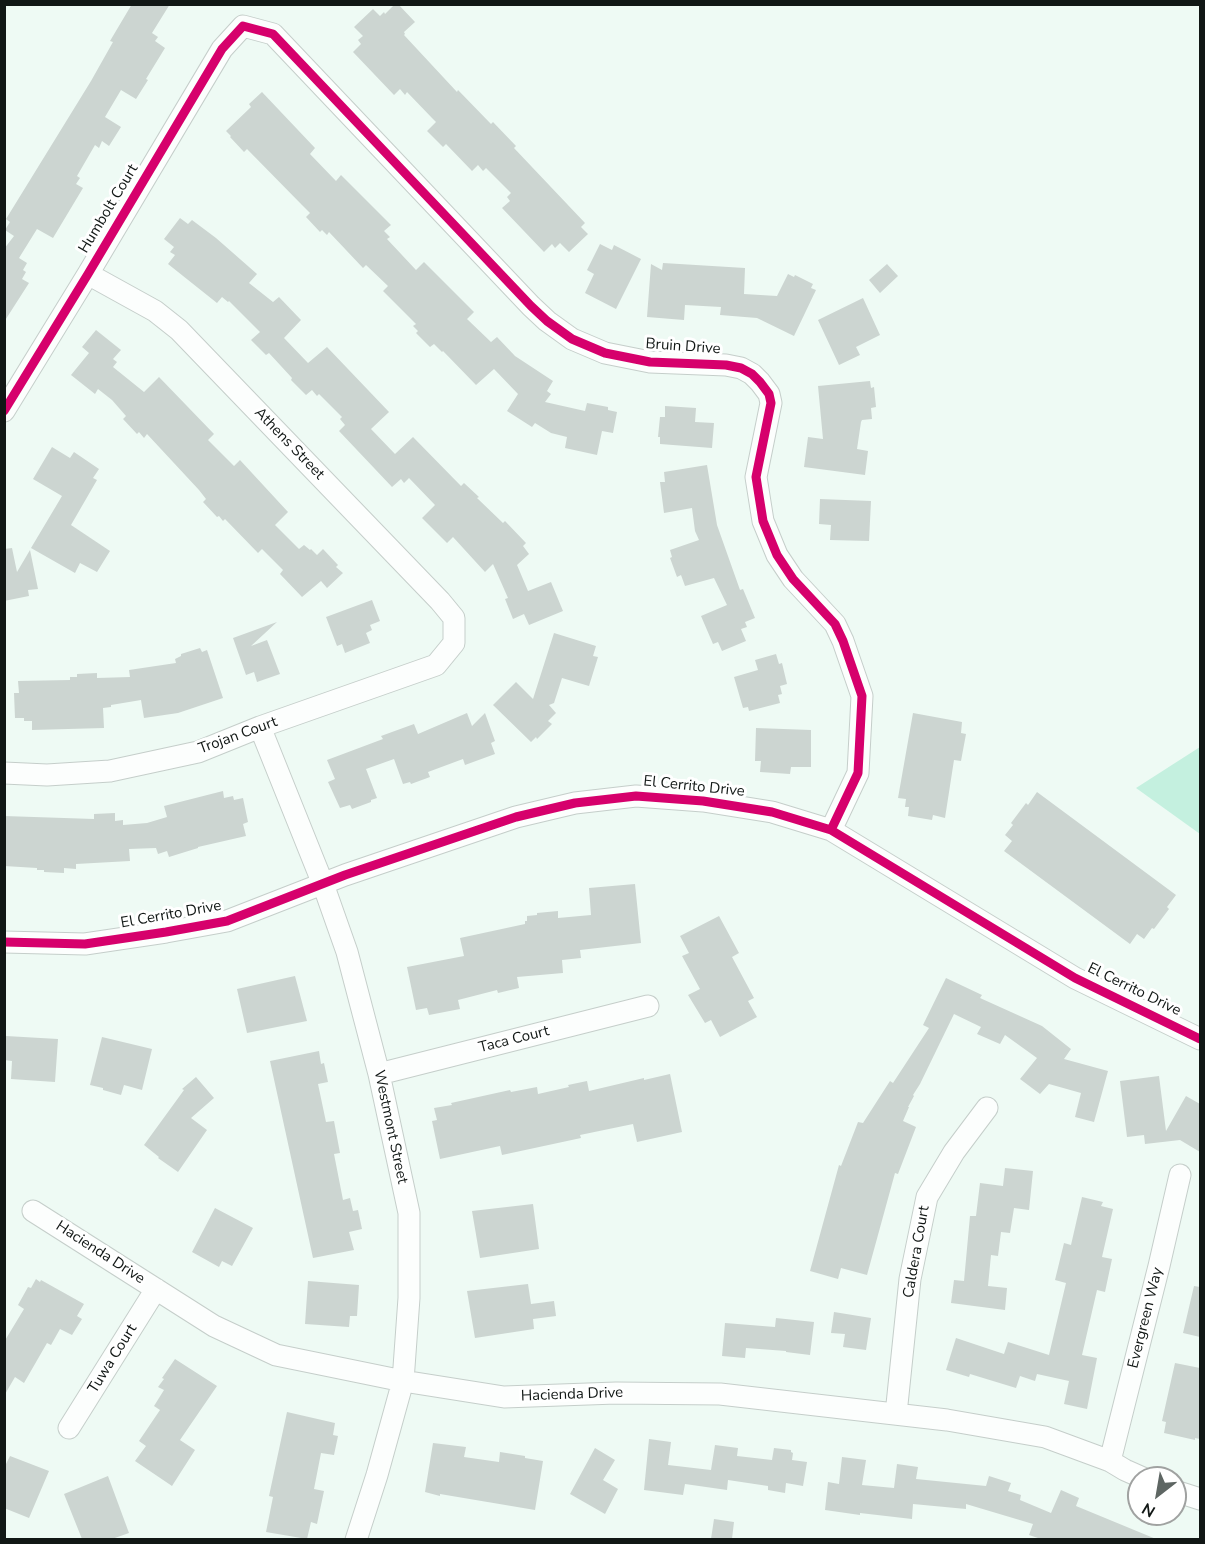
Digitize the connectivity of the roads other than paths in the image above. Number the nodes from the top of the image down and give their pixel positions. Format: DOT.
graph roads {
  1 [pos="243,26"];
  2 [pos="88,274"];
  3 [pos="4,411"];
  4 [pos="454,643"];
  5 [pos="260,727"];
  6 [pos="4,773"];
  7 [pos="831,830"];
  8 [pos="323,884"];
  9 [pos="4,942"];
  10 [pos="648,1006"];
  11 [pos="1200,1039"];
  12 [pos="379,1074"];
  13 [pos="987,1108"];
  14 [pos="1180,1175"];
  15 [pos="33,1211"];
  16 [pos="156,1289"];
  17 [pos="403,1381"];
  18 [pos="896,1414"];
  19 [pos="69,1428"];
  20 [pos="1110,1461"];
  21 [pos="1127,1470"];
  22 [pos="356,1539"];
  1 -- 2 [label="street, Humbolt Court"];
  1 -- 7 [label="street, Bruin Drive"];
  2 -- 3 [label="street, Humbolt Court"];
  2 -- 4 [label="street, Athens Street"];
  4 -- 5 [label="street, Trojan Court"];
  5 -- 6 [label="street, Trojan Court"];
  5 -- 8 [label="street, Westmont Street"];
  7 -- 8 [label="street, El Cerrito Drive"];
  7 -- 11 [label="street, El Cerrito Drive"];
  8 -- 9 [label="street, El Cerrito Drive"];
  8 -- 12 [label="street, Westmont Street"];
  10 -- 12 [label="street, Taca Court"];
  12 -- 17 [label="street, Westmont Street"];
  13 -- 18 [label="street, Caldera Court"];
  14 -- 20 [label="street, Evergreen Way"];
  15 -- 16 [label="street, Hacienda Drive"];
  16 -- 17 [label="street, Hacienda Drive"];
  16 -- 19 [label="street, Tuwa Court"];
  17 -- 18 [label="street, Hacienda Drive"];
  17 -- 22 [label="street, Westmont Street"];
  18 -- 20 [label="street, Hacienda Drive"];
  20 -- 21 [label="street, Hacienda Drive"];
}
